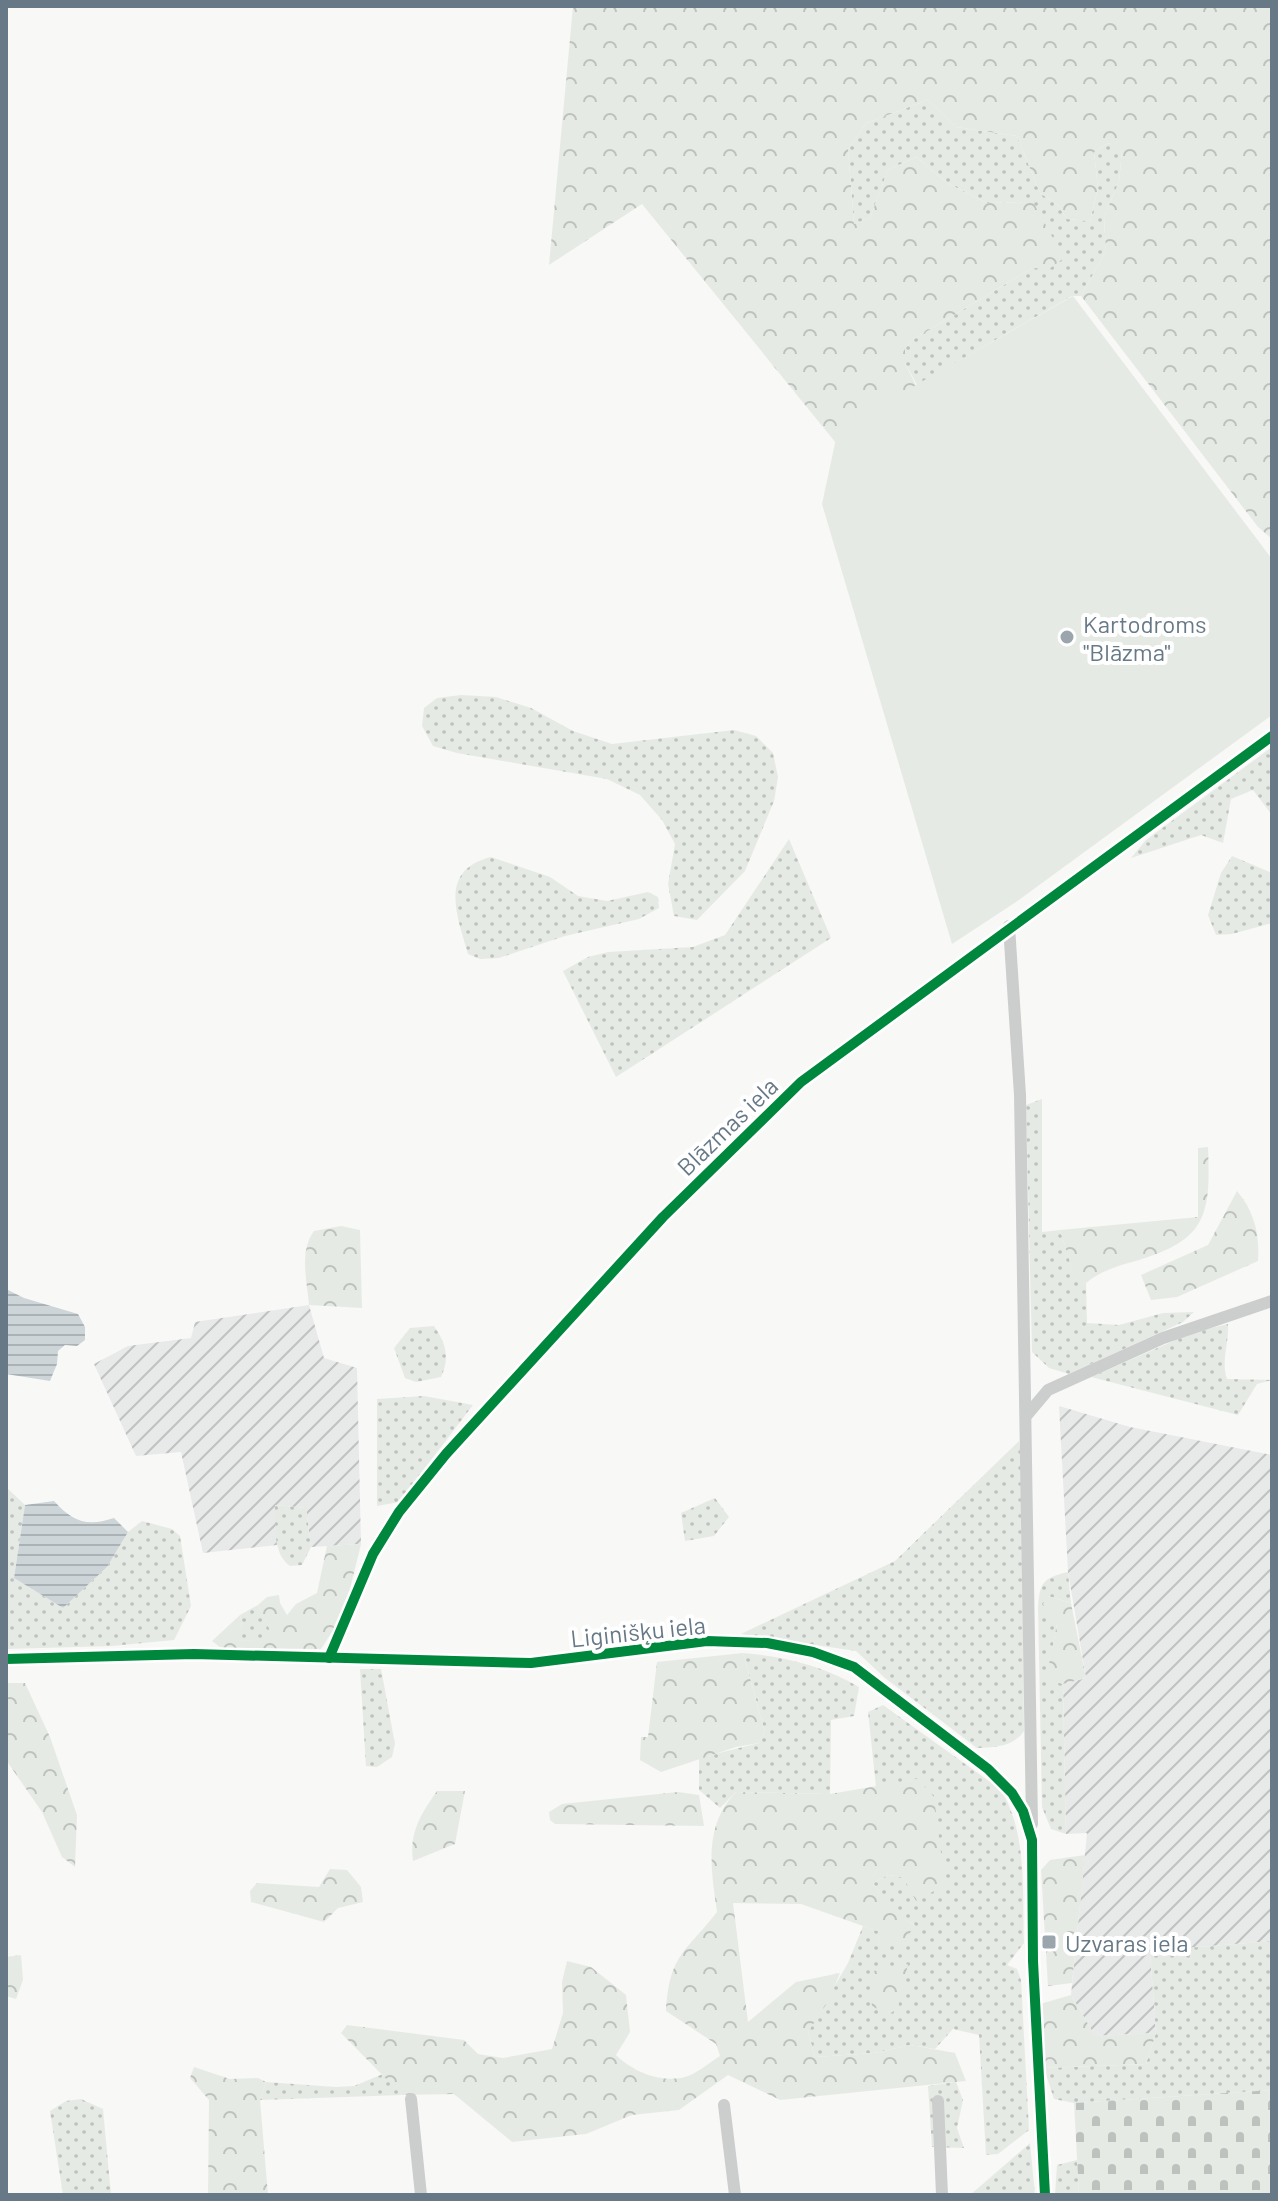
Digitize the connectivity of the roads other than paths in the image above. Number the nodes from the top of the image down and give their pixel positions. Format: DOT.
graph roads {
  1 [pos="1272,736"];
  2 [pos="1009,926"];
  3 [pos="1272,1301"];
  4 [pos="1027,1415"];
  5 [pos="329,1658"];
  6 [pos="6,1661"];
  7 [pos="1032,1840"];
  8 [pos="411,2099"];
  9 [pos="938,2101"];
  10 [pos="724,2105"];
  11 [pos="421,2195"];
  12 [pos="735,2195"];
  13 [pos="942,2195"];
  14 [pos="1045,2195"];
  1 -- 2 [label="street, Blāzmas iela"];
  2 -- 4 [label="street"];
  2 -- 5 [label="street, Blāzmas iela"];
  3 -- 4 [label="street"];
  4 -- 7 [label="street"];
  5 -- 6 [label="street, Liginišķu iela"];
  5 -- 7 [label="street, Liginišķu iela"];
  7 -- 14 [label="street, Liginišķu iela"];
  8 -- 11 [label="street"];
  9 -- 13 [label="street"];
  10 -- 12 [label="street"];
}
